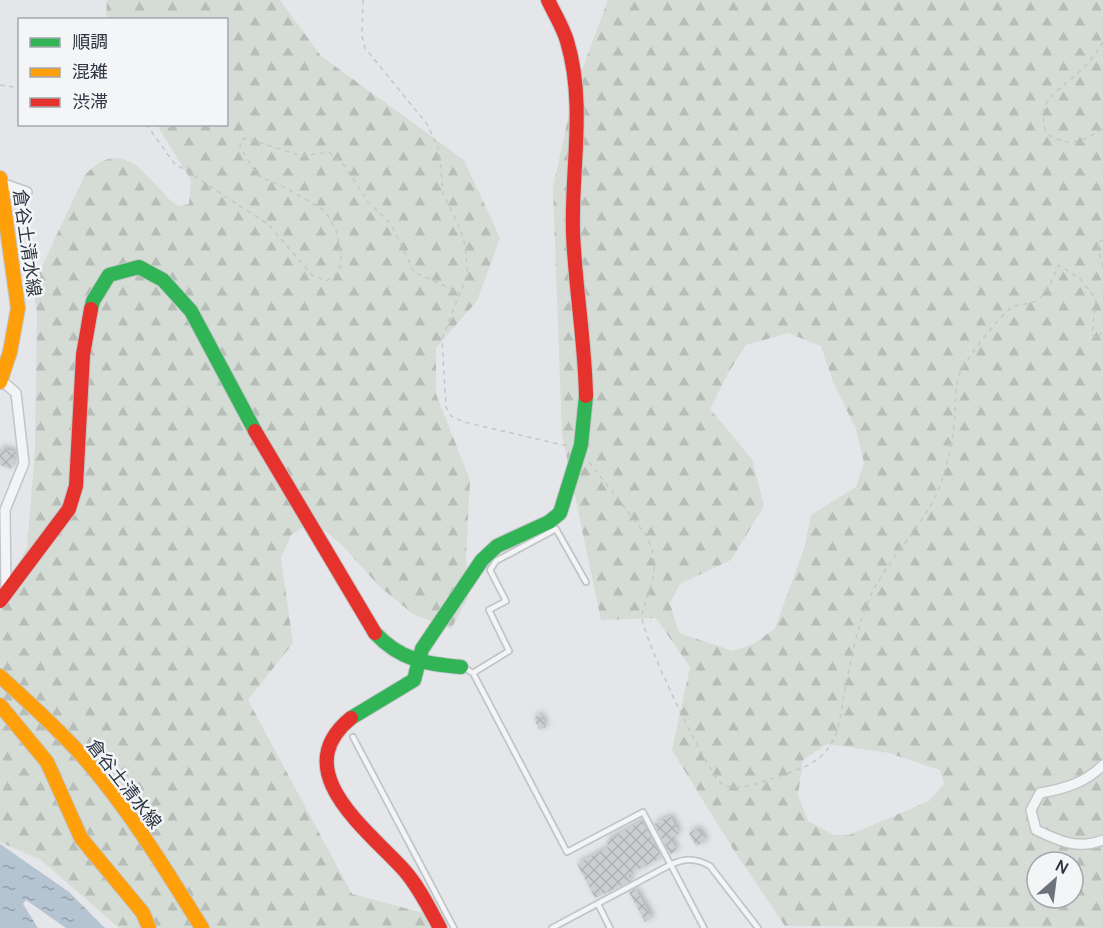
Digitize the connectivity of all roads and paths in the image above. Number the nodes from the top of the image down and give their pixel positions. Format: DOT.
graph roads {
  1 [pos="363,0"];
  2 [pos="548,0"];
  3 [pos="1103,42"];
  4 [pos="0,85"];
  5 [pos="18,88"];
  6 [pos="147,126"];
  7 [pos="1103,128"];
  8 [pos="0,181"];
  9 [pos="27,192"];
  10 [pos="1103,240"];
  11 [pos="1103,268"];
  12 [pos="7,270"];
  13 [pos="461,294"];
  14 [pos="1103,330"];
  15 [pos="5,348"];
  16 [pos="0,381"];
  17 [pos="579,449"];
  18 [pos="586,582"];
  19 [pos="3,596"];
  20 [pos="418,663"];
  21 [pos="467,670"];
  22 [pos="0,676"];
  23 [pos="0,705"];
  24 [pos="353,737"];
  25 [pos="1103,765"];
  26 [pos="1103,840"];
  27 [pos="670,864"];
  28 [pos="598,904"];
  29 [pos="149,928"];
  30 [pos="202,928"];
  31 [pos="440,928"];
  32 [pos="454,928"];
  33 [pos="552,928"];
  34 [pos="610,928"];
  35 [pos="704,928"];
  36 [pos="758,928"];
  1 -- 13 [label="path"];
  2 -- 17 [label="street"];
  3 -- 7 [label="path"];
  4 -- 5 [label="path"];
  6 -- 13 [label="path"];
  8 -- 9 [label="street"];
  8 -- 12 [label="street, 倉谷土清水線"];
  10 -- 11 [label="path"];
  12 -- 15 [label="street, 倉谷土清水線"];
  13 -- 17 [label="path"];
  14 -- 17 [label="path"];
  15 -- 16 [label="street, 倉谷土清水線"];
  16 -- 19 [label="street"];
  17 -- 20 [label="street"];
  18 -- 21 [label="lane"];
  19 -- 20 [label="street"];
  20 -- 21 [label="street"];
  20 -- 31 [label="street"];
  21 -- 27 [label="lane"];
  22 -- 30 [label="street, 倉谷土清水線"];
  23 -- 29 [label="street"];
  24 -- 32 [label="lane"];
  25 -- 26 [label="street"];
  27 -- 28 [label="lane"];
  27 -- 35 [label="lane"];
  27 -- 36 [label="lane"];
  28 -- 33 [label="lane"];
  28 -- 34 [label="lane"];
}
